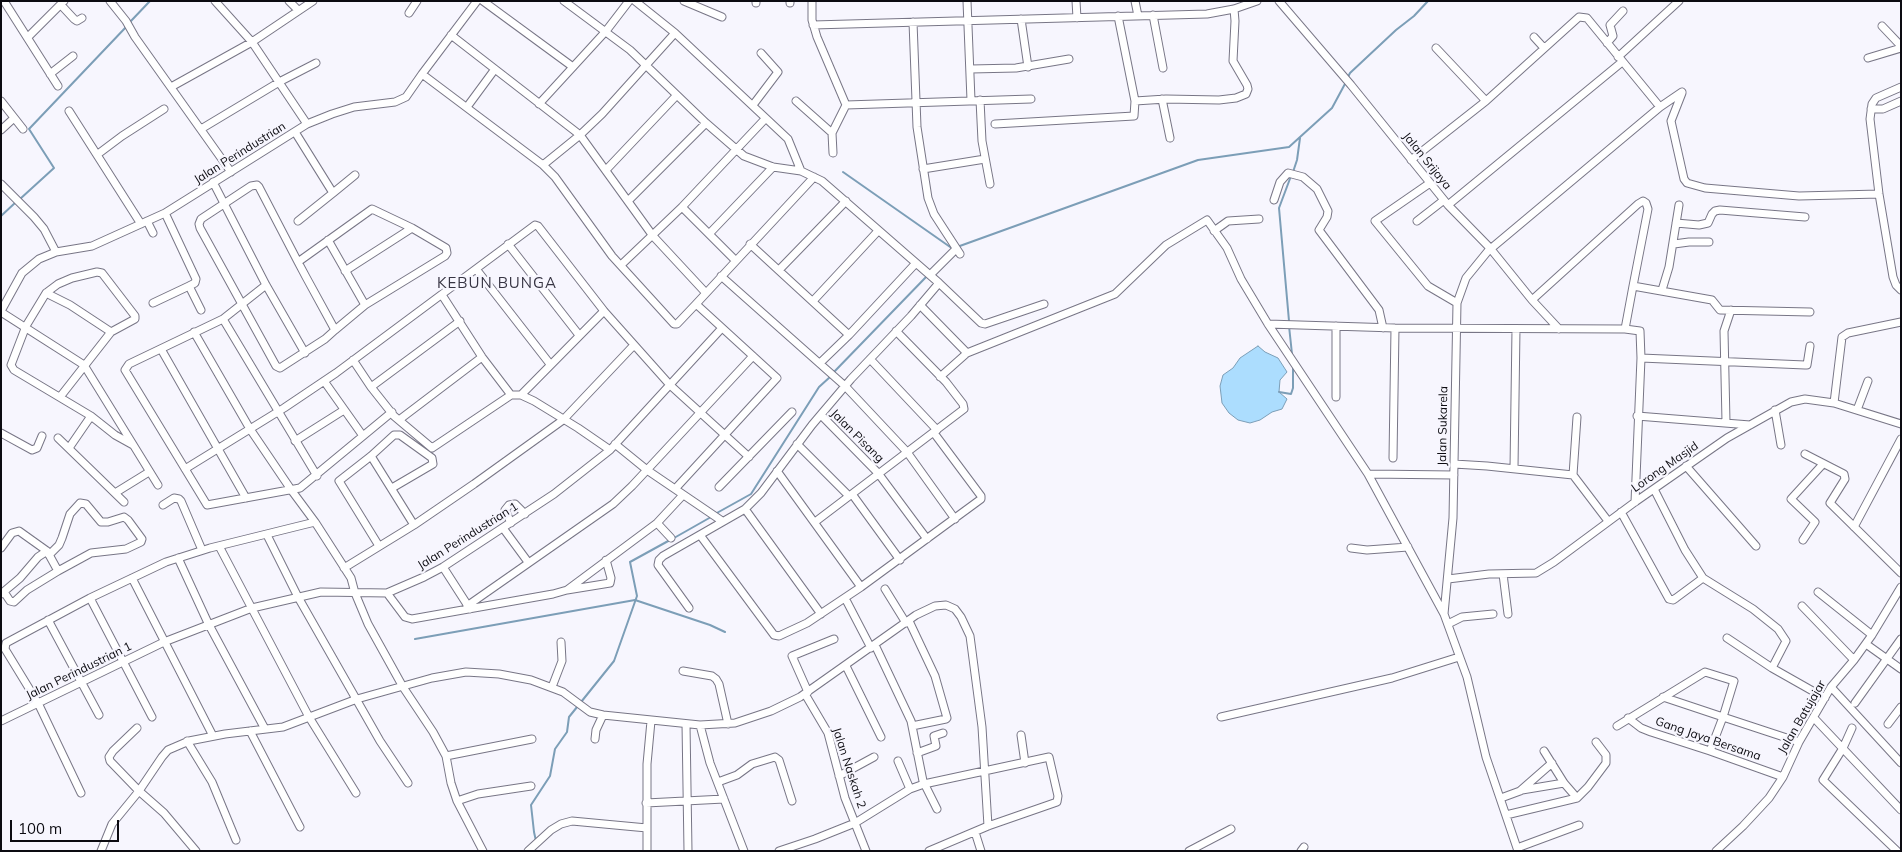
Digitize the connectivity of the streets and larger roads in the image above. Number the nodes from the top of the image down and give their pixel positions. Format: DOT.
graph roads {
  1 [pos="4,1"];
  2 [pos="110,1"];
  3 [pos="215,1"];
  4 [pos="289,1"];
  5 [pos="313,1"];
  6 [pos="417,1"];
  7 [pos="477,1"];
  8 [pos="483,1"];
  9 [pos="564,1"];
  10 [pos="629,1"];
  11 [pos="635,1"];
  12 [pos="684,1"];
  13 [pos="704,1"];
  14 [pos="812,1"];
  15 [pos="967,1"];
  16 [pos="1076,1"];
  17 [pos="1135,1"];
  18 [pos="1257,1"];
  19 [pos="1279,1"];
  20 [pos="1679,1"];
  21 [pos="63,3"];
  22 [pos="1234,9"];
  23 [pos="298,10"];
  24 [pos="704,10"];
  25 [pos="1623,11"];
  26 [pos="409,13"];
  27 [pos="1153,15"];
  28 [pos="1118,16"];
  29 [pos="1138,16"];
  30 [pos="722,17"];
  31 [pos="82,18"];
  32 [pos="1077,18"];
  33 [pos="1021,19"];
  34 [pos="968,21"];
  35 [pos="913,22"];
  36 [pos="813,25"];
  37 [pos="1882,26"];
  38 [pos="606,31"];
  39 [pos="675,33"];
  40 [pos="451,35"];
  41 [pos="28,37"];
  42 [pos="1534,37"];
  43 [pos="252,42"];
  44 [pos="1607,43"];
  45 [pos="1901,47"];
  46 [pos="1436,48"];
  47 [pos="1544,48"];
  48 [pos="760,53"];
  49 [pos="73,56"];
  50 [pos="1868,58"];
  51 [pos="1068,59"];
  52 [pos="1620,59"];
  53 [pos="316,63"];
  54 [pos="646,65"];
  55 [pos="573,67"];
  56 [pos="1028,67"];
  57 [pos="1163,68"];
  58 [pos="495,69"];
  59 [pos="971,69"];
  60 [pos="50,74"];
  61 [pos="422,74"];
  62 [pos="280,82"];
  63 [pos="58,86"];
  64 [pos="171,87"];
  65 [pos="1901,87"];
  66 [pos="676,96"];
  67 [pos="1031,99"];
  68 [pos="1162,99"];
  69 [pos="971,100"];
  70 [pos="980,100"];
  71 [pos="1,101"];
  72 [pos="1134,101"];
  73 [pos="1486,101"];
  74 [pos="1901,101"];
  75 [pos="796,102"];
  76 [pos="916,103"];
  77 [pos="539,104"];
  78 [pos="753,105"];
  79 [pos="846,105"];
  80 [pos="1660,106"];
  81 [pos="467,107"];
  82 [pos="164,109"];
  83 [pos="1871,109"];
  84 [pos="69,111"];
  85 [pos="14,118"];
  86 [pos="766,119"];
  87 [pos="706,123"];
  88 [pos="307,124"];
  89 [pos="995,124"];
  90 [pos="23,129"];
  91 [pos="201,129"];
  92 [pos="1,130"];
  93 [pos="295,132"];
  94 [pos="832,133"];
  95 [pos="580,136"];
  96 [pos="1170,138"];
  97 [pos="737,150"];
  98 [pos="833,153"];
  99 [pos="98,154"];
  100 [pos="985,159"];
  101 [pos="1411,160"];
  102 [pos="543,165"];
  103 [pos="773,167"];
  104 [pos="923,169"];
  105 [pos="606,170"];
  106 [pos="231,172"];
  107 [pos="802,172"];
  108 [pos="355,175"];
  109 [pos="814,177"];
  110 [pos="213,182"];
  111 [pos="1430,183"];
  112 [pos="1,184"];
  113 [pos="990,184"];
  114 [pos="332,193"];
  115 [pos="1879,194"];
  116 [pos="1274,200"];
  117 [pos="628,201"];
  118 [pos="846,201"];
  119 [pos="1446,202"];
  120 [pos="225,205"];
  121 [pos="1678,205"];
  122 [pos="682,208"];
  123 [pos="165,213"];
  124 [pos="1805,217"];
  125 [pos="1258,219"];
  126 [pos="1417,221"];
  127 [pos="298,222"];
  128 [pos="144,223"];
  129 [pos="1676,223"];
  130 [pos="412,228"];
  131 [pos="878,231"];
  132 [pos="1214,231"];
  133 [pos="153,234"];
  134 [pos="709,234"];
  135 [pos="653,236"];
  136 [pos="328,240"];
  137 [pos="1709,242"];
  138 [pos="508,244"];
  139 [pos="750,244"];
  140 [pos="1674,244"];
  141 [pos="1490,248"];
  142 [pos="56,252"];
  143 [pos="735,260"];
  144 [pos="298,262"];
  145 [pos="916,264"];
  146 [pos="620,265"];
  147 [pos="476,269"];
  148 [pos="779,270"];
  149 [pos="344,271"];
  150 [pos="929,274"];
  151 [pos="721,276"];
  152 [pos="939,282"];
  153 [pos="266,285"];
  154 [pos="190,286"];
  155 [pos="1633,286"];
  156 [pos="1899,286"];
  157 [pos="1662,290"];
  158 [pos="705,292"];
  159 [pos="46,293"];
  160 [pos="442,295"];
  161 [pos="1532,300"];
  162 [pos="813,301"];
  163 [pos="152,303"];
  164 [pos="1457,303"];
  165 [pos="696,304"];
  166 [pos="1044,304"];
  167 [pos="365,305"];
  168 [pos="920,305"];
  169 [pos="242,306"];
  170 [pos="200,310"];
  171 [pos="1731,310"];
  172 [pos="1,311"];
  173 [pos="604,311"];
  174 [pos="1810,312"];
  175 [pos="223,319"];
  176 [pos="460,321"];
  177 [pos="1901,322"];
  178 [pos="1268,324"];
  179 [pos="26,326"];
  180 [pos="1336,326"];
  181 [pos="722,328"];
  182 [pos="1383,328"];
  183 [pos="1395,328"];
  184 [pos="1455,328"];
  185 [pos="1516,329"];
  186 [pos="1558,329"];
  187 [pos="1625,329"];
  188 [pos="335,330"];
  189 [pos="896,331"];
  190 [pos="112,332"];
  191 [pos="194,332"];
  192 [pos="579,335"];
  193 [pos="849,335"];
  194 [pos="634,345"];
  195 [pos="1810,346"];
  196 [pos="161,349"];
  197 [pos="305,353"];
  198 [pos="967,353"];
  199 [pos="753,356"];
  200 [pos="482,357"];
  201 [pos="1641,358"];
  202 [pos="870,359"];
  203 [pos="353,360"];
  204 [pos="1725,362"];
  205 [pos="820,363"];
  206 [pos="550,364"];
  207 [pos="84,365"];
  208 [pos="940,377"];
  209 [pos="324,381"];
  210 [pos="1868,381"];
  211 [pos="670,384"];
  212 [pos="845,386"];
  213 [pos="371,387"];
  214 [pos="521,394"];
  215 [pos="511,395"];
  216 [pos="60,397"];
  217 [pos="1336,397"];
  218 [pos="1834,403"];
  219 [pos="344,410"];
  220 [pos="1775,410"];
  221 [pos="1857,410"];
  222 [pos="278,412"];
  223 [pos="392,412"];
  224 [pos="700,412"];
  225 [pos="792,412"];
  226 [pos="821,415"];
  227 [pos="91,416"];
  228 [pos="1637,416"];
  229 [pos="1577,417"];
  230 [pos="399,420"];
  231 [pos="564,420"];
  232 [pos="1726,422"];
  233 [pos="1901,424"];
  234 [pos="1750,425"];
  235 [pos="250,429"];
  236 [pos="936,431"];
  237 [pos="1,433"];
  238 [pos="725,435"];
  239 [pos="42,436"];
  240 [pos="363,436"];
  241 [pos="58,438"];
  242 [pos="1901,439"];
  243 [pos="295,441"];
  244 [pos="615,444"];
  245 [pos="798,444"];
  246 [pos="133,445"];
  247 [pos="1780,445"];
  248 [pos="68,448"];
  249 [pos="219,448"];
  250 [pos="610,450"];
  251 [pos="907,452"];
  252 [pos="1806,454"];
  253 [pos="371,456"];
  254 [pos="749,457"];
  255 [pos="1393,458"];
  256 [pos="1454,464"];
  257 [pos="1823,464"];
  258 [pos="1686,466"];
  259 [pos="1514,468"];
  260 [pos="185,470"];
  261 [pos="647,470"];
  262 [pos="777,471"];
  263 [pos="149,472"];
  264 [pos="878,473"];
  265 [pos="1368,474"];
  266 [pos="1573,475"];
  267 [pos="317,476"];
  268 [pos="1454,476"];
  269 [pos="158,486"];
  270 [pos="719,487"];
  271 [pos="392,488"];
  272 [pos="1654,488"];
  273 [pos="675,489"];
  274 [pos="292,491"];
  275 [pos="115,493"];
  276 [pos="683,495"];
  277 [pos="850,495"];
  278 [pos="246,498"];
  279 [pos="124,502"];
  280 [pos="1635,502"];
  281 [pos="163,505"];
  282 [pos="745,509"];
  283 [pos="1621,512"];
  284 [pos="525,514"];
  285 [pos="954,519"];
  286 [pos="720,520"];
  287 [pos="1608,521"];
  288 [pos="315,522"];
  289 [pos="815,522"];
  290 [pos="510,523"];
  291 [pos="657,523"];
  292 [pos="414,525"];
  293 [pos="1854,527"];
  294 [pos="503,528"];
  295 [pos="267,535"];
  296 [pos="700,535"];
  297 [pos="670,538"];
  298 [pos="927,539"];
  299 [pos="1803,540"];
  300 [pos="219,546"];
  301 [pos="379,546"];
  302 [pos="1756,546"];
  303 [pos="1408,547"];
  304 [pos="1,548"];
  305 [pos="1351,548"];
  306 [pos="202,550"];
  307 [pos="48,553"];
  308 [pos="178,558"];
  309 [pos="606,560"];
  310 [pos="900,560"];
  311 [pos="528,562"];
  312 [pos="443,567"];
  313 [pos="344,568"];
  314 [pos="58,571"];
  315 [pos="1901,573"];
  316 [pos="1503,574"];
  317 [pos="132,578"];
  318 [pos="1703,578"];
  319 [pos="1448,580"];
  320 [pos="861,587"];
  321 [pos="1900,588"];
  322 [pos="885,589"];
  323 [pos="567,590"];
  324 [pos="1818,592"];
  325 [pos="2,593"];
  326 [pos="355,593"];
  327 [pos="387,593"];
  328 [pos="298,597"];
  329 [pos="90,598"];
  330 [pos="845,598"];
  331 [pos="1802,606"];
  332 [pos="252,608"];
  333 [pos="469,608"];
  334 [pos="689,608"];
  335 [pos="821,614"];
  336 [pos="1444,614"];
  337 [pos="1493,614"];
  338 [pos="1508,614"];
  339 [pos="48,620"];
  340 [pos="907,622"];
  341 [pos="208,623"];
  342 [pos="1448,624"];
  343 [pos="1872,635"];
  344 [pos="1727,638"];
  345 [pos="1901,639"];
  346 [pos="834,640"];
  347 [pos="164,642"];
  348 [pos="561,642"];
  349 [pos="1866,644"];
  350 [pos="873,646"];
  351 [pos="3,650"];
  352 [pos="1459,657"];
  353 [pos="1886,659"];
  354 [pos="1854,660"];
  355 [pos="123,661"];
  356 [pos="846,666"];
  357 [pos="1772,668"];
  358 [pos="1901,669"];
  359 [pos="683,671"];
  360 [pos="81,682"];
  361 [pos="1831,686"];
  362 [pos="403,687"];
  363 [pos="552,687"];
  364 [pos="806,693"];
  365 [pos="1663,697"];
  366 [pos="1825,698"];
  367 [pos="357,699"];
  368 [pos="38,703"];
  369 [pos="1855,703"];
  370 [pos="1901,707"];
  371 [pos="98,715"];
  372 [pos="152,716"];
  373 [pos="603,716"];
  374 [pos="309,717"];
  375 [pos="1220,717"];
  376 [pos="1723,717"];
  377 [pos="1628,718"];
  378 [pos="1814,718"];
  379 [pos="1,721"];
  380 [pos="651,721"];
  381 [pos="686,724"];
  382 [pos="728,724"];
  383 [pos="1888,724"];
  384 [pos="700,725"];
  385 [pos="912,726"];
  386 [pos="1617,726"];
  387 [pos="137,728"];
  388 [pos="1852,728"];
  389 [pos="265,729"];
  390 [pos="250,731"];
  391 [pos="943,733"];
  392 [pos="1021,735"];
  393 [pos="213,736"];
  394 [pos="880,737"];
  395 [pos="532,739"];
  396 [pos="595,739"];
  397 [pos="187,741"];
  398 [pos="1596,742"];
  399 [pos="1799,742"];
  400 [pos="1843,748"];
  401 [pos="1544,751"];
  402 [pos="1710,751"];
  403 [pos="918,752"];
  404 [pos="446,756"];
  405 [pos="874,758"];
  406 [pos="898,761"];
  407 [pos="1025,763"];
  408 [pos="1552,763"];
  409 [pos="1901,763"];
  410 [pos="984,771"];
  411 [pos="840,776"];
  412 [pos="1783,777"];
  413 [pos="718,782"];
  414 [pos="408,783"];
  415 [pos="1564,783"];
  416 [pos="924,784"];
  417 [pos="531,786"];
  418 [pos="910,789"];
  419 [pos="139,791"];
  420 [pos="1520,791"];
  421 [pos="356,792"];
  422 [pos="81,793"];
  423 [pos="1501,798"];
  424 [pos="1577,798"];
  425 [pos="724,799"];
  426 [pos="687,800"];
  427 [pos="457,801"];
  428 [pos="792,801"];
  429 [pos="646,803"];
  430 [pos="937,809"];
  431 [pos="1901,810"];
  432 [pos="1506,815"];
  433 [pos="855,822"];
  434 [pos="1578,825"];
  435 [pos="988,826"];
  436 [pos="300,827"];
  437 [pos="647,828"];
  438 [pos="1231,829"];
  439 [pos="975,832"];
  440 [pos="236,840"];
  441 [pos="794,848"];
  442 [pos="530,849"];
  443 [pos="1518,850"];
  444 [pos="101,851"];
  445 [pos="196,851"];
  446 [pos="483,851"];
  447 [pos="647,851"];
  448 [pos="688,851"];
  449 [pos="744,851"];
  450 [pos="779,851"];
  451 [pos="866,851"];
  452 [pos="929,851"];
  453 [pos="981,851"];
  454 [pos="1189,851"];
  455 [pos="1716,851"];
  456 [pos="1897,851"];
  1 -- 41 [label="street"];
  2 -- 64 [label="street"];
  3 -- 43 [label="street"];
  4 -- 23 [label="street"];
  5 -- 23 [label="street"];
  6 -- 26 [label="street"];
  7 -- 40 [label="street, Jalan Perindustrian"];
  8 -- 55 [label="street"];
  9 -- 38 [label="street"];
  10 -- 38 [label="street"];
  11 -- 39 [label="street"];
  12 -- 24 [label="street"];
  13 -- 24 [label="street"];
  14 -- 36 [label="street"];
  15 -- 34 [label="street"];
  16 -- 32 [label="street"];
  17 -- 29 [label="street"];
  18 -- 22 [label="street"];
  19 -- 101 [label="street, Jalan Srijaya"];
  20 -- 52 [label="street"];
  21 -- 31 [label="street"];
  21 -- 41 [label="street"];
  22 -- 27 [label="street"];
  22 -- 68 [label="street"];
  23 -- 43 [label="street"];
  24 -- 30 [label="street"];
  25 -- 44 [label="street"];
  27 -- 29 [label="street"];
  27 -- 57 [label="street"];
  28 -- 29 [label="street"];
  28 -- 32 [label="street"];
  28 -- 72 [label="street"];
  32 -- 33 [label="street"];
  33 -- 34 [label="street"];
  33 -- 56 [label="street"];
  34 -- 35 [label="street"];
  34 -- 59 [label="street"];
  35 -- 36 [label="street"];
  35 -- 76 [label="street"];
  36 -- 79 [label="street"];
  37 -- 45 [label="street"];
  38 -- 54 [label="street"];
  38 -- 55 [label="street"];
  39 -- 54 [label="street"];
  39 -- 78 [label="street"];
  40 -- 58 [label="street"];
  40 -- 61 [label="street, Jalan Perindustrian"];
  41 -- 60 [label="street"];
  42 -- 47 [label="street"];
  43 -- 62 [label="street"];
  43 -- 64 [label="street"];
  44 -- 47 [label="street"];
  44 -- 52 [label="street"];
  45 -- 50 [label="street"];
  46 -- 73 [label="street"];
  47 -- 73 [label="street"];
  48 -- 78 [label="street"];
  49 -- 60 [label="street"];
  51 -- 56 [label="street"];
  52 -- 80 [label="street"];
  52 -- 119 [label="street"];
  53 -- 62 [label="street"];
  54 -- 66 [label="street"];
  54 -- 95 [label="street"];
  55 -- 77 [label="street"];
  56 -- 59 [label="street"];
  58 -- 77 [label="street"];
  58 -- 81 [label="street"];
  59 -- 69 [label="street"];
  60 -- 63 [label="street"];
  61 -- 81 [label="street"];
  61 -- 88 [label="street, Jalan Perindustrian"];
  62 -- 88 [label="street"];
  62 -- 91 [label="street"];
  64 -- 91 [label="street"];
  65 -- 83 [label="street"];
  66 -- 87 [label="street"];
  66 -- 105 [label="street"];
  67 -- 70 [label="street"];
  68 -- 72 [label="street"];
  68 -- 96 [label="street"];
  69 -- 70 [label="street"];
  69 -- 76 [label="street"];
  70 -- 100 [label="street"];
  71 -- 85 [label="street"];
  72 -- 89 [label="street"];
  73 -- 101 [label="street"];
  74 -- 83 [label="street"];
  75 -- 94 [label="street"];
  76 -- 79 [label="street"];
  76 -- 104 [label="street"];
  77 -- 95 [label="street"];
  78 -- 86 [label="street"];
  79 -- 94 [label="street"];
  80 -- 115 [label="street, Jalan Sukarela"];
  80 -- 141 [label="street, Jalan Sukarela"];
  81 -- 102 [label="street"];
  82 -- 99 [label="street"];
  83 -- 115 [label="street"];
  84 -- 99 [label="street"];
  85 -- 90 [label="street"];
  85 -- 92 [label="street"];
  86 -- 97 [label="street"];
  86 -- 107 [label="street"];
  87 -- 97 [label="street"];
  87 -- 117 [label="street"];
  88 -- 93 [label="street, Jalan Perindustrian"];
  91 -- 106 [label="street"];
  93 -- 106 [label="street, Jalan Perindustrian"];
  93 -- 114 [label="street"];
  94 -- 98 [label="street"];
  95 -- 102 [label="street"];
  95 -- 105 [label="street"];
  97 -- 103 [label="street"];
  97 -- 122 [label="street"];
  99 -- 128 [label="street"];
  100 -- 104 [label="street"];
  100 -- 113 [label="street"];
  101 -- 111 [label="street, Jalan Srijaya"];
  102 -- 146 [label="street"];
  103 -- 107 [label="street"];
  103 -- 134 [label="street"];
  104 -- 150 [label="street"];
  105 -- 117 [label="street"];
  106 -- 110 [label="street, Jalan Perindustrian"];
  107 -- 109 [label="street"];
  108 -- 114 [label="street"];
  109 -- 118 [label="street"];
  109 -- 139 [label="street"];
  110 -- 120 [label="street"];
  110 -- 123 [label="street, Jalan Perindustrian"];
  111 -- 119 [label="street, Jalan Srijaya"];
  111 -- 164 [label="street"];
  112 -- 142 [label="street"];
  114 -- 127 [label="street"];
  115 -- 156 [label="street"];
  116 -- 182 [label="street"];
  117 -- 135 [label="street"];
  118 -- 131 [label="street"];
  118 -- 148 [label="street"];
  119 -- 126 [label="street"];
  119 -- 141 [label="street, Jalan Srijaya"];
  120 -- 144 [label="street"];
  120 -- 153 [label="street"];
  120 -- 169 [label="street"];
  121 -- 129 [label="street"];
  122 -- 134 [label="street"];
  122 -- 135 [label="street"];
  123 -- 128 [label="street, Jalan Perindustrian"];
  123 -- 154 [label="street"];
  124 -- 129 [label="street"];
  125 -- 132 [label="street"];
  128 -- 133 [label="street"];
  128 -- 142 [label="street, Jalan Perindustrian"];
  129 -- 140 [label="street"];
  130 -- 136 [label="street"];
  130 -- 149 [label="street"];
  130 -- 167 [label="street"];
  131 -- 145 [label="street"];
  131 -- 162 [label="street"];
  132 -- 178 [label="street"];
  132 -- 198 [label="street"];
  134 -- 143 [label="street"];
  135 -- 146 [label="street"];
  135 -- 158 [label="street"];
  136 -- 144 [label="street"];
  136 -- 149 [label="street"];
  137 -- 140 [label="street"];
  138 -- 147 [label="street"];
  138 -- 173 [label="street"];
  138 -- 192 [label="street"];
  139 -- 143 [label="street"];
  139 -- 148 [label="street"];
  140 -- 157 [label="street"];
  141 -- 161 [label="street, Jalan Srijaya"];
  141 -- 164 [label="street, Jalan Sukarela"];
  142 -- 172 [label="street, Jalan Perindustrian"];
  143 -- 151 [label="street"];
  144 -- 188 [label="street"];
  145 -- 150 [label="street"];
  145 -- 193 [label="street"];
  146 -- 165 [label="street"];
  147 -- 160 [label="street"];
  147 -- 206 [label="street"];
  148 -- 162 [label="street"];
  149 -- 167 [label="street"];
  150 -- 152 [label="street"];
  151 -- 158 [label="street"];
  151 -- 205 [label="street"];
  152 -- 166 [label="street"];
  152 -- 168 [label="street"];
  153 -- 169 [label="street"];
  153 -- 197 [label="street"];
  154 -- 163 [label="street"];
  154 -- 170 [label="street"];
  155 -- 157 [label="street"];
  155 -- 161 [label="street"];
  155 -- 187 [label="street"];
  157 -- 171 [label="street"];
  158 -- 165 [label="street"];
  159 -- 179 [label="street"];
  159 -- 190 [label="street"];
  159 -- 190 [label="street"];
  160 -- 176 [label="street"];
  160 -- 203 [label="street"];
  161 -- 186 [label="street, Jalan Srijaya"];
  162 -- 193 [label="street"];
  164 -- 184 [label="street, Jalan Sukarela"];
  165 -- 181 [label="street"];
  167 -- 188 [label="street"];
  168 -- 189 [label="street"];
  168 -- 198 [label="street"];
  169 -- 175 [label="street"];
  169 -- 197 [label="street"];
  171 -- 174 [label="street"];
  171 -- 204 [label="street"];
  172 -- 179 [label="street"];
  173 -- 192 [label="street"];
  173 -- 194 [label="street"];
  175 -- 191 [label="street"];
  175 -- 222 [label="street"];
  176 -- 200 [label="street"];
  176 -- 213 [label="street"];
  177 -- 218 [label="street"];
  178 -- 180 [label="street"];
  178 -- 265 [label="street"];
  179 -- 207 [label="street"];
  179 -- 216 [label="street"];
  180 -- 182 [label="street"];
  180 -- 217 [label="street"];
  181 -- 199 [label="street"];
  181 -- 211 [label="street, Jalan Perindustrian 1"];
  182 -- 183 [label="street"];
  183 -- 184 [label="street"];
  183 -- 255 [label="street"];
  184 -- 185 [label="street"];
  184 -- 256 [label="street, Jalan Sukarela"];
  185 -- 186 [label="street"];
  185 -- 259 [label="street"];
  186 -- 187 [label="street"];
  187 -- 201 [label="street"];
  188 -- 197 [label="street"];
  189 -- 202 [label="street"];
  189 -- 208 [label="street"];
  190 -- 207 [label="street"];
  191 -- 196 [label="street"];
  191 -- 235 [label="street"];
  192 -- 206 [label="street"];
  193 -- 205 [label="street"];
  194 -- 211 [label="street"];
  194 -- 231 [label="street"];
  195 -- 204 [label="street"];
  196 -- 249 [label="street"];
  196 -- 260 [label="street"];
  198 -- 208 [label="street"];
  199 -- 224 [label="street"];
  199 -- 238 [label="street"];
  200 -- 215 [label="street"];
  200 -- 230 [label="street"];
  201 -- 204 [label="street"];
  201 -- 228 [label="street"];
  202 -- 212 [label="street"];
  202 -- 236 [label="street"];
  203 -- 209 [label="street"];
  203 -- 213 [label="street"];
  204 -- 232 [label="street"];
  205 -- 212 [label="street"];
  206 -- 214 [label="street"];
  207 -- 216 [label="street"];
  207 -- 246 [label="street"];
  208 -- 236 [label="street"];
  209 -- 219 [label="street"];
  209 -- 222 [label="street"];
  210 -- 221 [label="street"];
  211 -- 224 [label="street"];
  211 -- 244 [label="street, Jalan Perindustrian 1"];
  212 -- 226 [label="street"];
  212 -- 251 [label="street"];
  213 -- 223 [label="street"];
  214 -- 215 [label="street"];
  214 -- 231 [label="street"];
  215 -- 230 [label="street"];
  216 -- 227 [label="street"];
  218 -- 220 [label="street, Lorong Masjid"];
  218 -- 221 [label="street, Lorong Masjid"];
  219 -- 240 [label="street"];
  219 -- 243 [label="street"];
  220 -- 234 [label="street, Lorong Masjid"];
  220 -- 247 [label="street"];
  221 -- 233 [label="street, Lorong Masjid"];
  222 -- 235 [label="street"];
  222 -- 243 [label="street"];
  223 -- 230 [label="street"];
  223 -- 240 [label="street"];
  224 -- 238 [label="street"];
  224 -- 261 [label="street"];
  225 -- 254 [label="street"];
  226 -- 245 [label="street"];
  226 -- 264 [label="street, Jalan Pisang"];
  227 -- 246 [label="street"];
  227 -- 248 [label="street"];
  228 -- 232 [label="street"];
  228 -- 280 [label="street"];
  229 -- 266 [label="street"];
  231 -- 250 [label="street"];
  231 -- 292 [label="street"];
  232 -- 234 [label="street"];
  234 -- 258 [label="street, Lorong Masjid"];
  235 -- 249 [label="street"];
  235 -- 274 [label="street"];
  236 -- 251 [label="street"];
  236 -- 285 [label="street"];
  237 -- 239 [label="street"];
  238 -- 254 [label="street"];
  238 -- 273 [label="street"];
  240 -- 267 [label="street"];
  241 -- 248 [label="street"];
  242 -- 293 [label="street"];
  243 -- 267 [label="street"];
  244 -- 250 [label="street, Jalan Perindustrian 1"];
  244 -- 261 [label="street"];
  245 -- 262 [label="street"];
  245 -- 277 [label="street"];
  246 -- 263 [label="street"];
  248 -- 275 [label="street"];
  249 -- 260 [label="street"];
  249 -- 278 [label="street"];
  250 -- 284 [label="street, Jalan Perindustrian 1"];
  251 -- 264 [label="street"];
  251 -- 285 [label="street"];
  252 -- 257 [label="street"];
  253 -- 271 [label="street"];
  253 -- 271 [label="street"];
  253 -- 301 [label="street"];
  254 -- 270 [label="street"];
  256 -- 259 [label="street"];
  256 -- 268 [label="street, Jalan Sukarela"];
  257 -- 293 [label="street"];
  257 -- 299 [label="street"];
  258 -- 272 [label="street, Lorong Masjid"];
  258 -- 302 [label="street"];
  259 -- 266 [label="street"];
  260 -- 278 [label="street"];
  261 -- 273 [label="street"];
  261 -- 311 [label="street"];
  262 -- 282 [label="street"];
  262 -- 289 [label="street"];
  263 -- 269 [label="street"];
  263 -- 275 [label="street"];
  264 -- 277 [label="street"];
  264 -- 298 [label="street, Jalan Pisang"];
  265 -- 268 [label="street"];
  265 -- 303 [label="street"];
  266 -- 287 [label="street"];
  267 -- 274 [label="street"];
  268 -- 319 [label="street, Jalan Sukarela"];
  271 -- 292 [label="street"];
  272 -- 280 [label="street, Lorong Masjid"];
  272 -- 318 [label="street"];
  273 -- 276 [label="street"];
  274 -- 278 [label="street"];
  274 -- 288 [label="street"];
  275 -- 279 [label="street"];
  276 -- 286 [label="street"];
  276 -- 291 [label="street"];
  277 -- 289 [label="street"];
  277 -- 310 [label="street"];
  280 -- 283 [label="street, Lorong Masjid"];
  281 -- 306 [label="street"];
  282 -- 286 [label="street"];
  282 -- 335 [label="street"];
  283 -- 287 [label="street, Lorong Masjid"];
  283 -- 318 [label="street"];
  284 -- 290 [label="street, Jalan Perindustrian 1"];
  284 -- 290 [label="street"];
  285 -- 298 [label="street"];
  286 -- 296 [label="street"];
  287 -- 316 [label="street, Lorong Masjid"];
  288 -- 295 [label="street"];
  288 -- 313 [label="street"];
  289 -- 320 [label="street"];
  290 -- 294 [label="street, Jalan Perindustrian 1"];
  291 -- 297 [label="street"];
  291 -- 309 [label="street"];
  292 -- 301 [label="street"];
  293 -- 315 [label="street"];
  294 -- 311 [label="street"];
  294 -- 312 [label="street, Jalan Perindustrian 1"];
  295 -- 300 [label="street"];
  295 -- 328 [label="street"];
  296 -- 334 [label="street"];
  296 -- 335 [label="street"];
  298 -- 310 [label="street"];
  300 -- 306 [label="street"];
  300 -- 332 [label="street"];
  301 -- 313 [label="street"];
  303 -- 305 [label="street"];
  303 -- 336 [label="street"];
  304 -- 307 [label="street"];
  306 -- 308 [label="street"];
  307 -- 314 [label="street"];
  307 -- 314 [label="street"];
  307 -- 325 [label="street"];
  308 -- 317 [label="street"];
  308 -- 341 [label="street"];
  309 -- 323 [label="street"];
  309 -- 323 [label="street"];
  310 -- 320 [label="street"];
  311 -- 333 [label="street"];
  312 -- 327 [label="street, Jalan Perindustrian 1"];
  312 -- 333 [label="street"];
  313 -- 326 [label="street"];
  314 -- 325 [label="street"];
  316 -- 319 [label="street, Lorong Masjid"];
  316 -- 338 [label="street"];
  317 -- 329 [label="street"];
  317 -- 347 [label="street"];
  318 -- 357 [label="street"];
  319 -- 336 [label="street, Jalan Sukarela"];
  320 -- 330 [label="street"];
  321 -- 343 [label="street, Jalan Batujajar"];
  322 -- 340 [label="street"];
  323 -- 333 [label="street"];
  324 -- 343 [label="street"];
  326 -- 327 [label="street, Jalan Perindustrian 1"];
  326 -- 328 [label="street, Jalan Perindustrian 1"];
  326 -- 362 [label="street"];
  327 -- 333 [label="street"];
  328 -- 332 [label="street, Jalan Perindustrian 1"];
  328 -- 367 [label="street"];
  329 -- 339 [label="street"];
  329 -- 355 [label="street"];
  330 -- 335 [label="street"];
  330 -- 350 [label="street"];
  331 -- 354 [label="street"];
  332 -- 341 [label="street, Jalan Perindustrian 1"];
  332 -- 374 [label="street"];
  336 -- 342 [label="street, Jalan Sukarela"];
  337 -- 342 [label="street"];
  339 -- 351 [label="street"];
  339 -- 360 [label="street"];
  340 -- 350 [label="street"];
  340 -- 385 [label="street"];
  340 -- 410 [label="street"];
  341 -- 347 [label="street, Jalan Perindustrian 1"];
  341 -- 389 [label="street"];
  342 -- 352 [label="street, Jalan Sukarela"];
  343 -- 349 [label="street, Jalan Batujajar"];
  344 -- 357 [label="street"];
  345 -- 353 [label="street"];
  346 -- 364 [label="street, Jalan Naskah 2"];
  347 -- 355 [label="street, Jalan Perindustrian 1"];
  347 -- 393 [label="street"];
  348 -- 363 [label="street"];
  349 -- 353 [label="street"];
  349 -- 354 [label="street, Jalan Batujajar"];
  350 -- 356 [label="street"];
  350 -- 385 [label="street"];
  351 -- 368 [label="street"];
  352 -- 375 [label="street"];
  352 -- 423 [label="street, Jalan Sukarela"];
  353 -- 358 [label="street"];
  353 -- 369 [label="street"];
  354 -- 361 [label="street, Jalan Batujajar"];
  355 -- 360 [label="street, Jalan Perindustrian 1"];
  355 -- 372 [label="street"];
  356 -- 364 [label="street"];
  356 -- 394 [label="street"];
  357 -- 366 [label="street"];
  359 -- 382 [label="street"];
  360 -- 368 [label="street, Jalan Perindustrian 1"];
  360 -- 371 [label="street"];
  361 -- 366 [label="street, Jalan Batujajar"];
  361 -- 409 [label="street"];
  362 -- 363 [label="street"];
  362 -- 367 [label="street"];
  362 -- 404 [label="street"];
  363 -- 373 [label="street"];
  364 -- 382 [label="street"];
  364 -- 411 [label="street, Jalan Naskah 2"];
  365 -- 376 [label="street"];
  365 -- 376 [label="street"];
  365 -- 377 [label="street"];
  366 -- 378 [label="street, Jalan Batujajar"];
  367 -- 374 [label="street"];
  367 -- 414 [label="street"];
  368 -- 379 [label="street, Jalan Perindustrian 1"];
  368 -- 422 [label="street"];
  370 -- 383 [label="street"];
  373 -- 380 [label="street"];
  373 -- 396 [label="street"];
  374 -- 389 [label="street"];
  374 -- 421 [label="street"];
  376 -- 399 [label="street"];
  376 -- 402 [label="street"];
  377 -- 386 [label="street"];
  377 -- 402 [label="street, Gang Jaya Bersama"];
  378 -- 399 [label="street, Jalan Batujajar"];
  378 -- 400 [label="street"];
  380 -- 381 [label="street"];
  380 -- 429 [label="street"];
  381 -- 384 [label="street"];
  381 -- 426 [label="street"];
  382 -- 384 [label="street"];
  384 -- 413 [label="street"];
  385 -- 403 [label="street"];
  387 -- 419 [label="street"];
  388 -- 400 [label="street"];
  389 -- 390 [label="street"];
  390 -- 393 [label="street"];
  390 -- 436 [label="street"];
  391 -- 403 [label="street"];
  392 -- 407 [label="street"];
  393 -- 397 [label="street"];
  395 -- 404 [label="street"];
  397 -- 419 [label="street"];
  397 -- 440 [label="street"];
  398 -- 424 [label="street"];
  399 -- 412 [label="street, Jalan Batujajar"];
  400 -- 431 [label="street"];
  400 -- 456 [label="street"];
  401 -- 408 [label="street"];
  402 -- 412 [label="street, Gang Jaya Bersama"];
  403 -- 416 [label="street"];
  404 -- 427 [label="street"];
  405 -- 411 [label="street"];
  406 -- 418 [label="street"];
  407 -- 410 [label="street"];
  407 -- 435 [label="street"];
  408 -- 415 [label="street"];
  408 -- 420 [label="street"];
  410 -- 416 [label="street"];
  410 -- 435 [label="street"];
  411 -- 433 [label="street, Jalan Naskah 2"];
  412 -- 455 [label="street, Jalan Batujajar"];
  413 -- 425 [label="street"];
  413 -- 428 [label="street"];
  415 -- 420 [label="street"];
  415 -- 424 [label="street"];
  416 -- 418 [label="street"];
  416 -- 430 [label="street"];
  417 -- 427 [label="street"];
  418 -- 433 [label="street"];
  419 -- 444 [label="street"];
  419 -- 445 [label="street"];
  420 -- 423 [label="street"];
  423 -- 432 [label="street, Jalan Sukarela"];
  424 -- 432 [label="street"];
  425 -- 426 [label="street"];
  425 -- 449 [label="street"];
  426 -- 429 [label="street"];
  426 -- 448 [label="street"];
  427 -- 446 [label="street"];
  429 -- 437 [label="street"];
  432 -- 443 [label="street, Jalan Sukarela"];
  433 -- 441 [label="street"];
  433 -- 451 [label="street, Jalan Naskah 2"];
  434 -- 443 [label="street"];
  435 -- 439 [label="street"];
  437 -- 442 [label="street"];
  437 -- 447 [label="street"];
  438 -- 454 [label="street"];
  439 -- 452 [label="street"];
  439 -- 453 [label="street"];
  441 -- 450 [label="street"];
}
